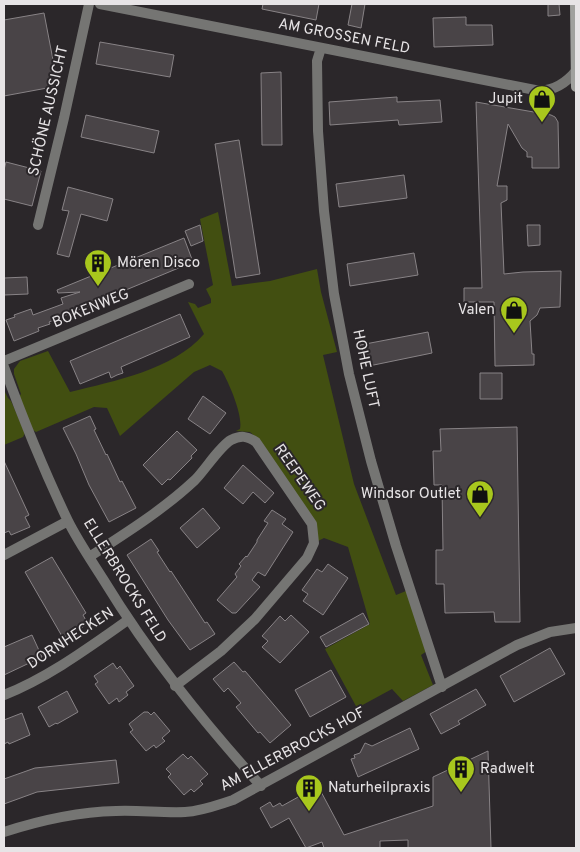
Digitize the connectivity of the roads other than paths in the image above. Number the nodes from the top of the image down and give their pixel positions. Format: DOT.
graph roads {
  1 [pos="89,4"];
  2 [pos="100,4"];
  3 [pos="575,4"];
  4 [pos="321,48"];
  5 [pos="576,70"];
  6 [pos="576,87"];
  7 [pos="38,225"];
  8 [pos="189,284"];
  9 [pos="4,361"];
  10 [pos="4,367"];
  11 [pos="68,521"];
  12 [pos="4,556"];
  13 [pos="89,557"];
  14 [pos="128,620"];
  15 [pos="576,628"];
  16 [pos="175,686"];
  17 [pos="442,687"];
  18 [pos="4,695"];
  19 [pos="260,786"];
  20 [pos="4,832"];
  1 -- 7 [label="street, SCHÖNE AUSSICHT"];
  2 -- 4 [label="street, AM GROSSEN FELD"];
  3 -- 5 [label="street"];
  4 -- 5 [label="street, AM GROSSEN FELD"];
  4 -- 17 [label="street, HOHE LUFT"];
  5 -- 6 [label="street"];
  8 -- 9 [label="street, BOKENWEG"];
  10 -- 11 [label="street, ELLERBROCKS FELD"];
  11 -- 12 [label="street"];
  11 -- 13 [label="street, ELLERBROCKS FELD"];
  13 -- 14 [label="street, ELLERBROCKS FELD"];
  13 -- 16 [label="street, REEPEWEG"];
  14 -- 16 [label="street, ELLERBROCKS FELD"];
  14 -- 18 [label="street, DORNHECKEN"];
  15 -- 17 [label="street, AM ELLERBROCKS HOF"];
  16 -- 19 [label="street, ELLERBROCKS FELD"];
  17 -- 19 [label="street, AM ELLERBROCKS HOF"];
  19 -- 20 [label="street, AM ELLERBROCKS HOF"];
}
